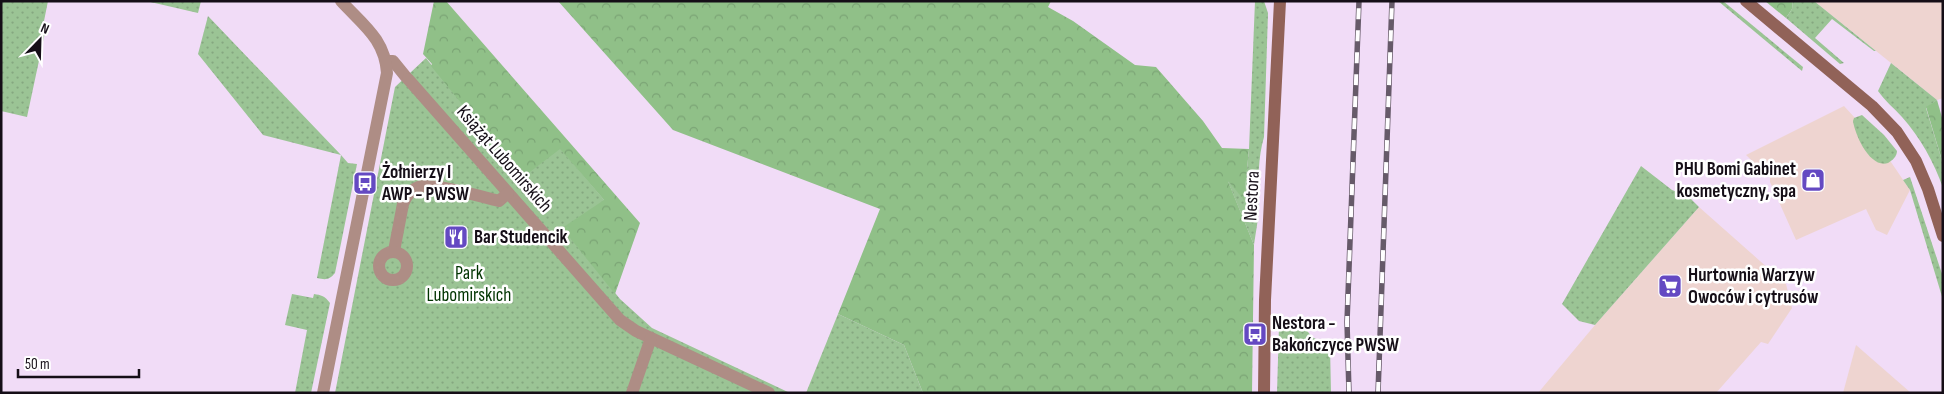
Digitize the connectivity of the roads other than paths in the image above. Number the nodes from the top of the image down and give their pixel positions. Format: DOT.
graph roads {
  1 [pos="341,1"];
  2 [pos="1280,1"];
  3 [pos="1746,1"];
  4 [pos="386,61"];
  5 [pos="508,193"];
  6 [pos="1943,236"];
  7 [pos="394,251"];
  8 [pos="650,338"];
  9 [pos="638,377"];
  10 [pos="323,393"];
  11 [pos="632,393"];
  12 [pos="644,393"];
  13 [pos="770,393"];
  14 [pos="1264,393"];
  1 -- 4 [label="street"];
  2 -- 14 [label="street, Nestora"];
  3 -- 6 [label="street"];
  4 -- 5 [label="street, Książąt Lubomirskich"];
  4 -- 10 [label="street"];
  5 -- 7 [label="street"];
  5 -- 8 [label="street, Książąt Lubomirskich"];
  8 -- 9 [label="street"];
  8 -- 13 [label="street, Książąt Lubomirskich"];
  9 -- 11 [label="street"];
  9 -- 12 [label="street"];
}
